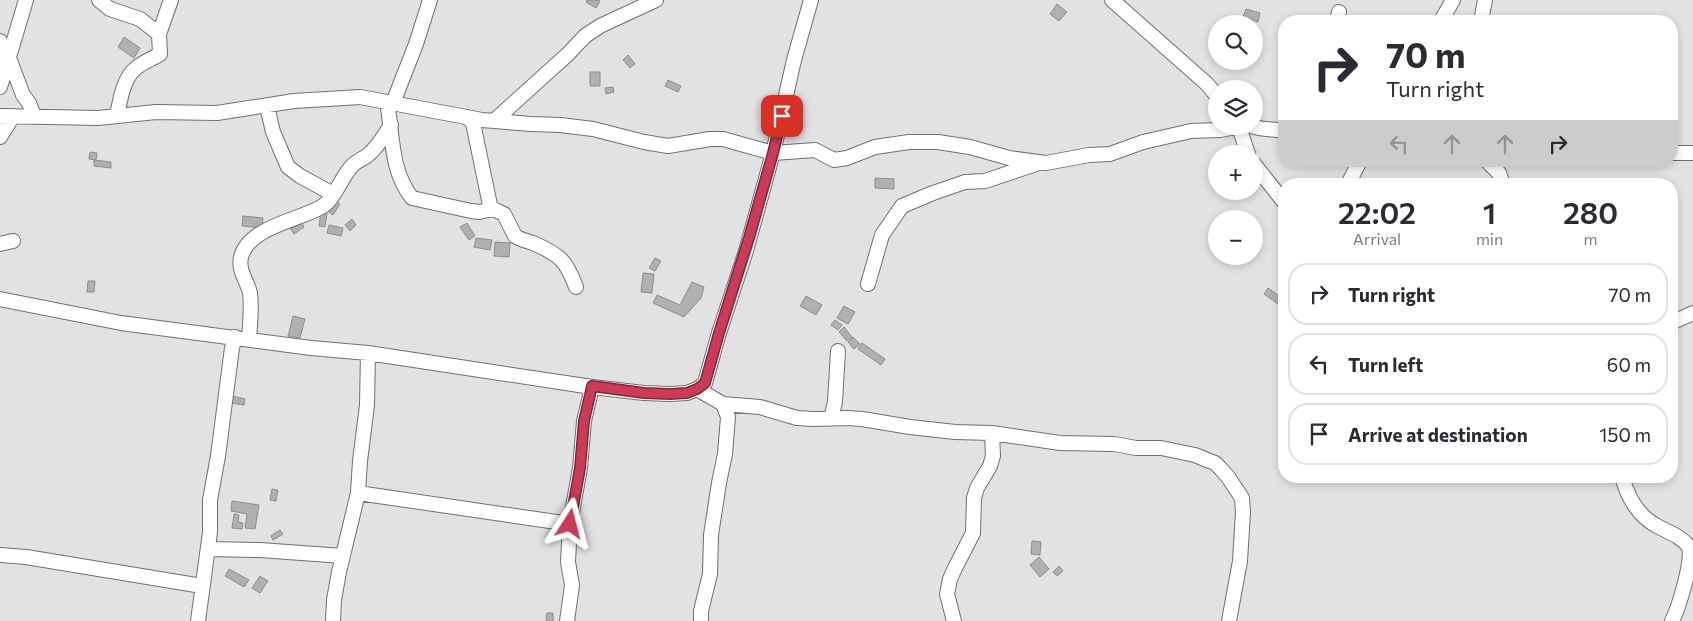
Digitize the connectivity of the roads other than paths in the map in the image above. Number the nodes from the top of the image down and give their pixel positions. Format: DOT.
graph roads {
  1 [pos="26,0"];
  2 [pos="99,0"];
  3 [pos="170,0"];
  4 [pos="430,0"];
  5 [pos="656,0"];
  6 [pos="811,0"];
  7 [pos="1112,0"];
  8 [pos="1453,0"];
  9 [pos="1485,0"];
  10 [pos="1444,15"];
  11 [pos="1482,15"];
  12 [pos="159,34"];
  13 [pos="0,41"];
  14 [pos="9,58"];
  15 [pos="1,84"];
  16 [pos="1208,85"];
  17 [pos="390,103"];
  18 [pos="267,106"];
  19 [pos="7,116"];
  20 [pos="34,116"];
  21 [pos="117,116"];
  22 [pos="467,117"];
  23 [pos="495,120"];
  24 [pos="391,125"];
  25 [pos="1278,126"];
  26 [pos="1263,129"];
  27 [pos="1208,130"];
  28 [pos="0,137"];
  29 [pos="773,153"];
  30 [pos="1678,153"];
  31 [pos="1693,153"];
  32 [pos="1038,163"];
  33 [pos="1493,167"];
  34 [pos="1263,175"];
  35 [pos="1501,178"];
  36 [pos="333,194"];
  37 [pos="1278,194"];
  38 [pos="493,208"];
  39 [pos="868,284"];
  40 [pos="576,287"];
  41 [pos="0,299"];
  42 [pos="1693,313"];
  43 [pos="1678,320"];
  44 [pos="242,338"];
  45 [pos="838,351"];
  46 [pos="368,353"];
  47 [pos="592,386"];
  48 [pos="697,389"];
  49 [pos="723,404"];
  50 [pos="831,419"];
  51 [pos="992,433"];
  52 [pos="1624,483"];
  53 [pos="358,493"];
  54 [pos="570,524"];
  55 [pos="208,549"];
  56 [pos="0,555"];
  57 [pos="343,556"];
  58 [pos="202,586"];
  59 [pos="198,621"];
  60 [pos="333,621"];
  61 [pos="568,621"];
  62 [pos="701,621"];
  63 [pos="954,621"];
  64 [pos="1229,621"];
  65 [pos="1672,621"];
  1 -- 14 [label="street"];
  2 -- 12 [label="street"];
  3 -- 12 [label="street"];
  4 -- 17 [label="street"];
  5 -- 23 [label="street"];
  6 -- 29 [label="street"];
  7 -- 16 [label="street"];
  8 -- 10 [label="street"];
  9 -- 11 [label="street"];
  12 -- 21 [label="street"];
  13 -- 15 [label="street"];
  14 -- 15 [label="street"];
  14 -- 20 [label="street"];
  17 -- 18 [label="street"];
  17 -- 22 [label="street"];
  17 -- 24 [label="street"];
  18 -- 21 [label="street"];
  18 -- 36 [label="street"];
  19 -- 20 [label="street"];
  19 -- 28 [label="street"];
  20 -- 21 [label="street"];
  22 -- 23 [label="street"];
  22 -- 38 [label="street"];
  23 -- 29 [label="street"];
  24 -- 36 [label="street"];
  24 -- 38 [label="street"];
  25 -- 26 [label="street"];
  27 -- 32 [label="street"];
  29 -- 32 [label="street"];
  29 -- 48 [label="street"];
  30 -- 31 [label="street"];
  32 -- 39 [label="street"];
  33 -- 35 [label="street"];
  34 -- 37 [label="street"];
  36 -- 44 [label="street"];
  38 -- 40 [label="street"];
  41 -- 44 [label="street"];
  42 -- 43 [label="street"];
  44 -- 46 [label="street"];
  44 -- 55 [label="street"];
  45 -- 50 [label="street"];
  46 -- 47 [label="street"];
  46 -- 53 [label="street"];
  47 -- 48 [label="street"];
  47 -- 54 [label="street"];
  48 -- 49 [label="street"];
  49 -- 50 [label="street"];
  49 -- 62 [label="street"];
  50 -- 51 [label="street"];
  51 -- 63 [label="street"];
  51 -- 64 [label="street"];
  52 -- 65 [label="street"];
  53 -- 54 [label="street"];
  53 -- 57 [label="street"];
  54 -- 61 [label="street"];
  55 -- 57 [label="street"];
  55 -- 58 [label="street"];
  56 -- 58 [label="street"];
  57 -- 60 [label="street"];
  58 -- 59 [label="street"];
}
